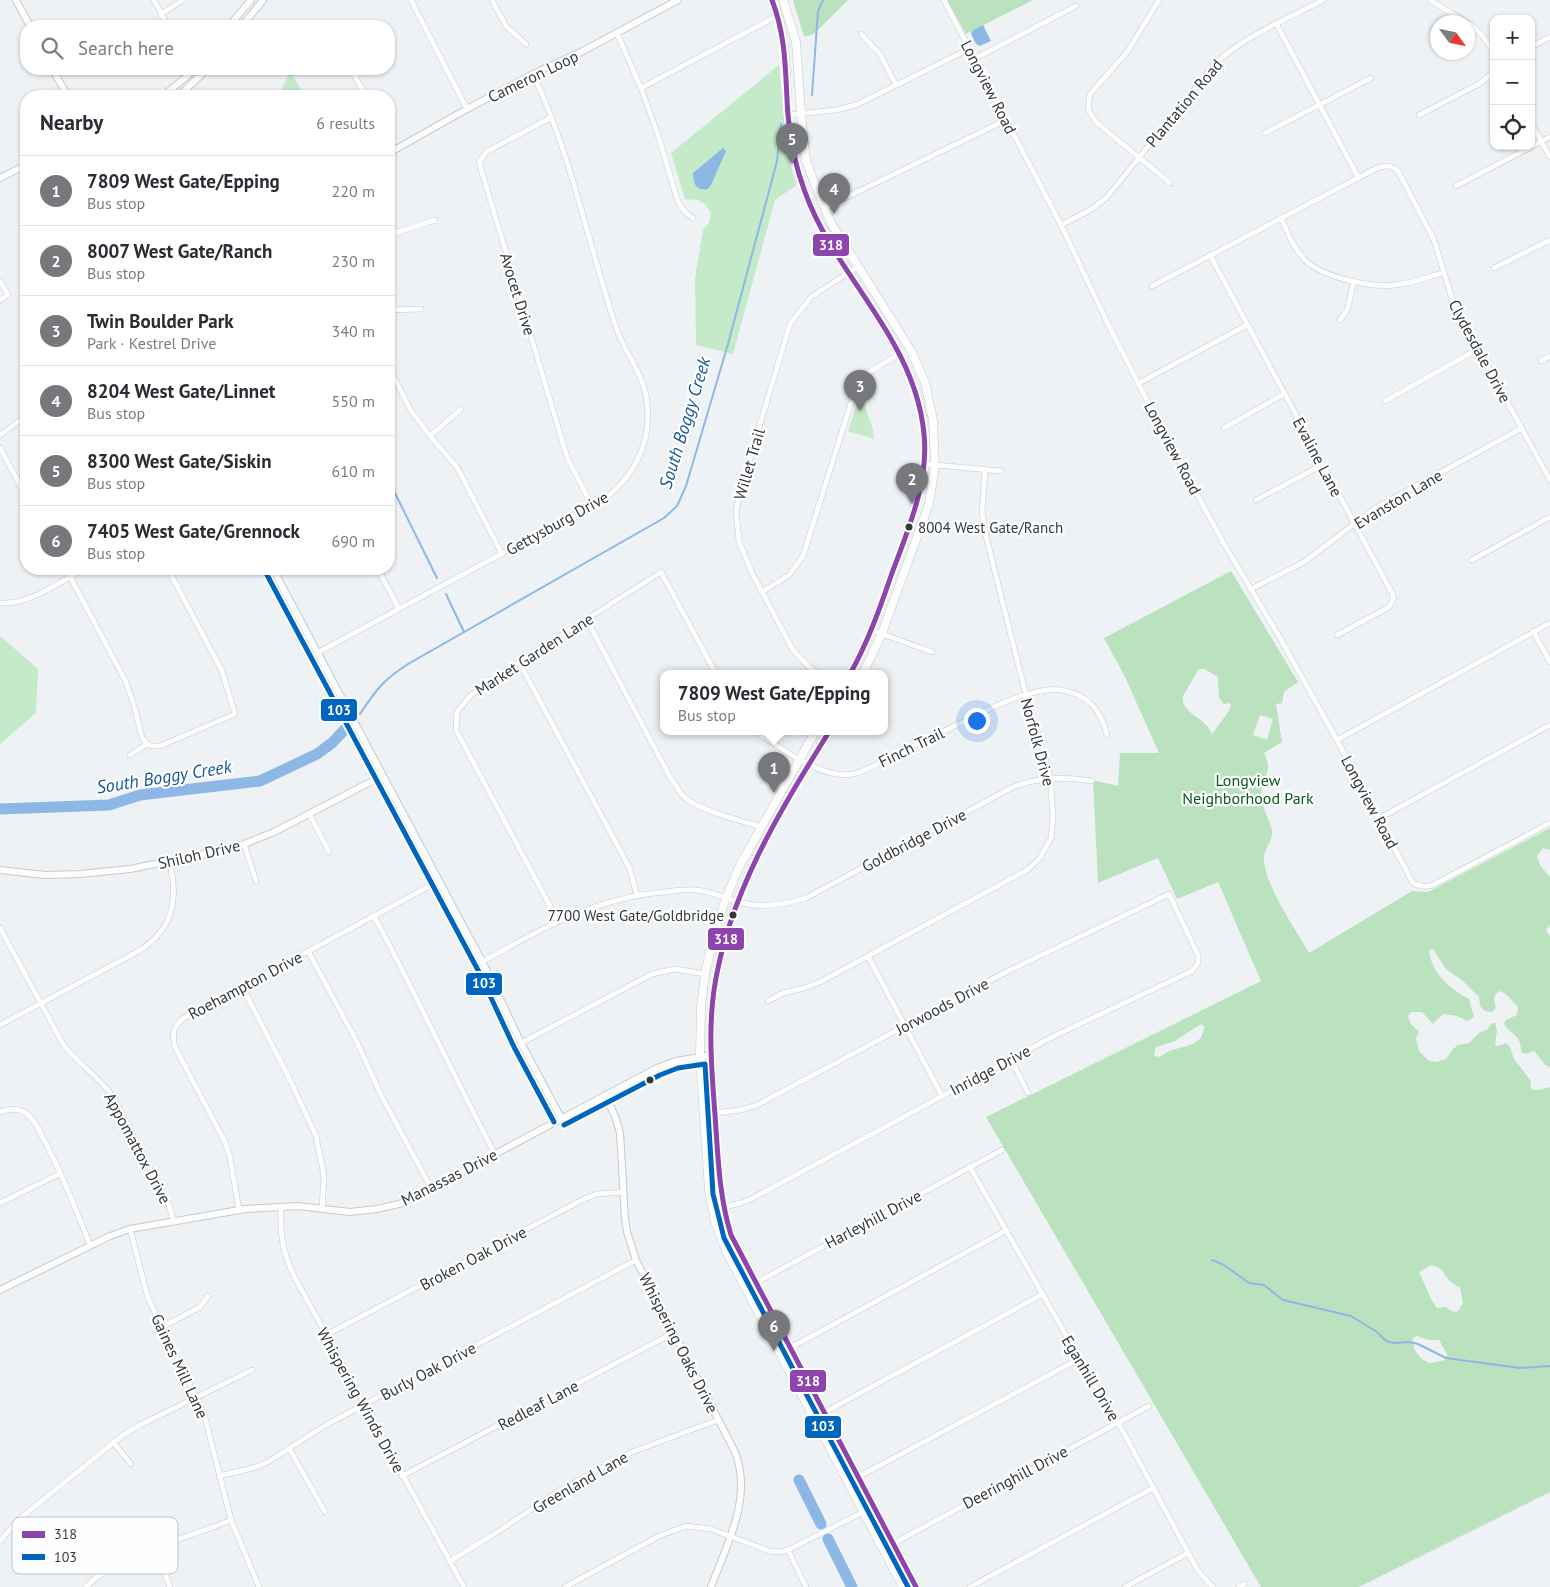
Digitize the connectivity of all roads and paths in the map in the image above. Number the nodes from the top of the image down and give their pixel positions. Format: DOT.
graph roads {
  1 [pos="16,0"];
  2 [pos="154,0"];
  3 [pos="183,0"];
  4 [pos="251,0"];
  5 [pos="263,0"];
  6 [pos="411,0"];
  7 [pos="492,0"];
  8 [pos="678,0"];
  9 [pos="772,0"];
  10 [pos="783,0"];
  11 [pos="944,0"];
  12 [pos="1159,0"];
  13 [pos="1323,0"];
  14 [pos="1430,0"];
  15 [pos="1076,6"];
  16 [pos="161,14"];
  17 [pos="1454,15"];
  18 [pos="777,16"];
  19 [pos="27,20"];
  20 [pos="164,20"];
  21 [pos="234,20"];
  22 [pos="247,20"];
  23 [pos="1277,24"];
  24 [pos="1475,29"];
  25 [pos="617,33"];
  26 [pos="861,34"];
  27 [pos="1550,36"];
  28 [pos="526,44"];
  29 [pos="1535,45"];
  30 [pos="1490,46"];
  31 [pos="969,49"];
  32 [pos="974,59"];
  33 [pos="533,74"];
  34 [pos="56,75"];
  35 [pos="188,75"];
  36 [pos="201,75"];
  37 [pos="354,75"];
  38 [pos="1490,75"];
  39 [pos="1370,78"];
  40 [pos="896,85"];
  41 [pos="641,88"];
  42 [pos="64,90"];
  43 [pos="170,90"];
  44 [pos="185,90"];
  45 [pos="363,90"];
  46 [pos="1319,104"];
  47 [pos="467,109"];
  48 [pos="800,114"];
  49 [pos="788,115"];
  50 [pos="1419,115"];
  51 [pos="552,117"];
  52 [pos="1006,120"];
  53 [pos="1535,130"];
  54 [pos="1265,133"];
  55 [pos="1550,137"];
  56 [pos="1541,141"];
  57 [pos="395,150"];
  58 [pos="1139,158"];
  59 [pos="1550,158"];
  60 [pos="20,168"];
  61 [pos="0,178"];
  62 [pos="1358,178"];
  63 [pos="1170,183"];
  64 [pos="1456,186"];
  65 [pos="824,208"];
  66 [pos="693,218"];
  67 [pos="1281,218"];
  68 [pos="435,220"];
  69 [pos="1061,225"];
  70 [pos="395,232"];
  71 [pos="1550,240"];
  72 [pos="1210,255"];
  73 [pos="859,266"];
  74 [pos="1494,268"];
  75 [pos="849,273"];
  76 [pos="1443,273"];
  77 [pos="0,281"];
  78 [pos="1354,281"];
  79 [pos="1152,286"];
  80 [pos="0,300"];
  81 [pos="421,309"];
  82 [pos="395,310"];
  83 [pos="1340,320"];
  84 [pos="1247,325"];
  85 [pos="1478,349"];
  86 [pos="899,354"];
  87 [pos="1550,356"];
  88 [pos="1541,361"];
  89 [pos="395,378"];
  90 [pos="1138,383"];
  91 [pos="1284,394"];
  92 [pos="1385,401"];
  93 [pos="461,409"];
  94 [pos="20,420"];
  95 [pos="1224,428"];
  96 [pos="1522,428"];
  97 [pos="0,435"];
  98 [pos="430,436"];
  99 [pos="0,448"];
  100 [pos="924,464"];
  101 [pos="935,465"];
  102 [pos="1322,465"];
  103 [pos="986,470"];
  104 [pos="1001,471"];
  105 [pos="1550,480"];
  106 [pos="20,485"];
  107 [pos="1256,500"];
  108 [pos="592,506"];
  109 [pos="1550,517"];
  110 [pos="1354,524"];
  111 [pos="502,554"];
  112 [pos="1472,560"];
  113 [pos="171,575"];
  114 [pos="276,575"];
  115 [pos="381,575"];
  116 [pos="70,576"];
  117 [pos="1251,590"];
  118 [pos="762,592"];
  119 [pos="0,603"];
  120 [pos="399,609"];
  121 [pos="587,620"];
  122 [pos="1550,624"];
  123 [pos="871,630"];
  124 [pos="1534,631"];
  125 [pos="882,633"];
  126 [pos="1337,635"];
  127 [pos="932,652"];
  128 [pos="317,653"];
  129 [pos="519,662"];
  130 [pos="1550,662"];
  131 [pos="714,670"];
  132 [pos="813,670"];
  133 [pos="852,670"];
  134 [pos="865,670"];
  135 [pos="1026,695"];
  136 [pos="1550,725"];
  137 [pos="762,735"];
  138 [pos="813,735"];
  139 [pos="827,735"];
  140 [pos="1107,735"];
  141 [pos="1337,740"];
  142 [pos="147,744"];
  143 [pos="130,754"];
  144 [pos="799,758"];
  145 [pos="808,764"];
  146 [pos="382,776"];
  147 [pos="1050,778"];
  148 [pos="1092,781"];
  149 [pos="310,815"];
  150 [pos="1378,819"];
  151 [pos="1550,823"];
  152 [pos="761,827"];
  153 [pos="244,844"];
  154 [pos="329,852"];
  155 [pos="169,860"];
  156 [pos="0,870"];
  157 [pos="256,881"];
  158 [pos="439,881"];
  159 [pos="1169,894"];
  160 [pos="637,895"];
  161 [pos="726,898"];
  162 [pos="736,902"];
  163 [pos="374,916"];
  164 [pos="558,921"];
  165 [pos="0,928"];
  166 [pos="308,950"];
  167 [pos="868,956"];
  168 [pos="482,962"];
  169 [pos="705,974"];
  170 [pos="242,986"];
  171 [pos="768,1001"];
  172 [pos="41,1004"];
  173 [pos="0,1025"];
  174 [pos="904,1026"];
  175 [pos="521,1044"];
  176 [pos="712,1056"];
  177 [pos="700,1057"];
  178 [pos="1011,1058"];
  179 [pos="1028,1093"];
  180 [pos="605,1095"];
  181 [pos="942,1096"];
  182 [pos="0,1112"];
  183 [pos="715,1113"];
  184 [pos="561,1118"];
  185 [pos="1002,1150"];
  186 [pos="495,1154"];
  187 [pos="970,1167"];
  188 [pos="61,1173"];
  189 [pos="431,1188"];
  190 [pos="624,1192"];
  191 [pos="0,1203"];
  192 [pos="281,1206"];
  193 [pos="723,1207"];
  194 [pos="322,1208"];
  195 [pos="239,1210"];
  196 [pos="712,1210"];
  197 [pos="174,1222"];
  198 [pos="130,1229"];
  199 [pos="1007,1230"];
  200 [pos="90,1245"];
  201 [pos="636,1260"];
  202 [pos="756,1282"];
  203 [pos="746,1288"];
  204 [pos="0,1290"];
  205 [pos="1043,1294"];
  206 [pos="208,1296"];
  207 [pos="162,1327"];
  208 [pos="673,1333"];
  209 [pos="326,1336"];
  210 [pos="790,1348"];
  211 [pos="1079,1358"];
  212 [pos="252,1370"];
  213 [pos="196,1397"];
  214 [pos="365,1404"];
  215 [pos="1149,1406"];
  216 [pos="824,1412"];
  217 [pos="814,1418"];
  218 [pos="718,1420"];
  219 [pos="1118,1422"];
  220 [pos="113,1442"];
  221 [pos="289,1448"];
  222 [pos="131,1464"];
  223 [pos="219,1476"];
  224 [pos="402,1476"];
  225 [pos="858,1477"];
  226 [pos="1153,1488"];
  227 [pos="325,1512"];
  228 [pos="863,1512"];
  229 [pos="22,1517"];
  230 [pos="231,1520"];
  231 [pos="12,1527"];
  232 [pos="730,1536"];
  233 [pos="0,1540"];
  234 [pos="178,1540"];
  235 [pos="893,1544"];
  236 [pos="883,1549"];
  237 [pos="788,1550"];
  238 [pos="1188,1553"];
  239 [pos="450,1560"];
  240 [pos="101,1574"];
  241 [pos="165,1574"];
  242 [pos="86,1587"];
  243 [pos="170,1587"];
  244 [pos="259,1587"];
  245 [pos="464,1587"];
  246 [pos="565,1587"];
  247 [pos="712,1587"];
  248 [pos="806,1587"];
  249 [pos="903,1587"];
  250 [pos="916,1587"];
  251 [pos="970,1587"];
  252 [pos="1124,1587"];
  253 [pos="1212,1587"];
  1 -- 19 [label="street"];
  2 -- 16 [label="street"];
  3 -- 16 [label="street"];
  4 -- 21 [label="street"];
  5 -- 22 [label="street"];
  6 -- 47 [label="street"];
  7 -- 28 [label="street"];
  8 -- 25 [label="street, Cameron Loop"];
  9 -- 18 [label="main road"];
  10 -- 48 [label="main road"];
  11 -- 31 [label="street, Longview Road"];
  12 -- 58 [label="street"];
  13 -- 23 [label="street, Plantation Road"];
  14 -- 17 [label="street"];
  15 -- 32 [label="street"];
  16 -- 20 [label="street"];
  18 -- 41 [label="street"];
  18 -- 49 [label="main road"];
  23 -- 46 [label="street"];
  23 -- 58 [label="street, Plantation Road"];
  24 -- 30 [label="street"];
  25 -- 33 [label="street, Cameron Loop"];
  25 -- 41 [label="street"];
  26 -- 40 [label="street"];
  27 -- 29 [label="street"];
  31 -- 32 [label="street, Longview Road"];
  31 -- 40 [label="street"];
  32 -- 52 [label="street, Longview Road"];
  33 -- 47 [label="street, Cameron Loop"];
  33 -- 51 [label="street, Gettysburg Drive"];
  34 -- 42 [label="street"];
  35 -- 43 [label="street"];
  36 -- 44 [label="street"];
  37 -- 45 [label="street"];
  38 -- 50 [label="street"];
  39 -- 46 [label="street"];
  40 -- 48 [label="street"];
  41 -- 66 [label="street"];
  46 -- 54 [label="street"];
  46 -- 62 [label="street"];
  47 -- 57 [label="street, Cameron Loop"];
  48 -- 49 [label="street"];
  48 -- 65 [label="main road"];
  49 -- 75 [label="main road"];
  51 -- 108 [label="street, Gettysburg Drive"];
  51 -- 108 [label="street, Avocet Drive"];
  52 -- 65 [label="street"];
  52 -- 69 [label="street, Longview Road"];
  53 -- 56 [label="street"];
  55 -- 56 [label="street"];
  56 -- 59 [label="street"];
  56 -- 64 [label="street"];
  58 -- 63 [label="street"];
  58 -- 69 [label="street, Plantation Road"];
  60 -- 61 [label="street"];
  62 -- 67 [label="street"];
  62 -- 76 [label="street, Clydesdale Drive"];
  65 -- 73 [label="main road"];
  67 -- 72 [label="street"];
  67 -- 78 [label="street"];
  68 -- 70 [label="street"];
  69 -- 90 [label="street, Longview Road"];
  71 -- 74 [label="street"];
  72 -- 79 [label="street"];
  72 -- 84 [label="street, Evaline Lane"];
  73 -- 75 [label="street, Willet Trail"];
  73 -- 101 [label="main road"];
  75 -- 86 [label="main road"];
  75 -- 118 [label="street, Willet Trail"];
  76 -- 78 [label="street"];
  76 -- 85 [label="street, Clydesdale Drive"];
  77 -- 80 [label="street"];
  78 -- 83 [label="street"];
  81 -- 82 [label="street"];
  84 -- 90 [label="street"];
  84 -- 91 [label="street, Evaline Lane"];
  85 -- 92 [label="street"];
  85 -- 96 [label="street, Clydesdale Drive"];
  86 -- 100 [label="main road"];
  86 -- 118 [label="street"];
  87 -- 88 [label="street"];
  89 -- 98 [label="street"];
  90 -- 117 [label="street, Longview Road"];
  91 -- 95 [label="street"];
  91 -- 102 [label="street, Evaline Lane"];
  93 -- 98 [label="street"];
  94 -- 97 [label="street"];
  96 -- 105 [label="street, Clydesdale Drive"];
  96 -- 110 [label="street, Evanston Lane"];
  98 -- 111 [label="street"];
  99 -- 106 [label="street"];
  100 -- 101 [label="street"];
  100 -- 123 [label="main road"];
  101 -- 103 [label="street"];
  101 -- 125 [label="main road"];
  102 -- 107 [label="street"];
  102 -- 110 [label="street, Evaline Lane"];
  103 -- 104 [label="street"];
  103 -- 135 [label="street, Norfolk Drive"];
  108 -- 111 [label="street, Gettysburg Drive"];
  109 -- 112 [label="street"];
  110 -- 117 [label="street, Evanston Lane"];
  110 -- 126 [label="street, Evaline Lane"];
  111 -- 120 [label="street, Gettysburg Drive"];
  113 -- 142 [label="street"];
  114 -- 128 [label="street"];
  115 -- 120 [label="street"];
  116 -- 119 [label="street"];
  116 -- 142 [label="street"];
  117 -- 141 [label="street, Longview Road"];
  118 -- 132 [label="street, Willet Trail"];
  120 -- 128 [label="street, Gettysburg Drive"];
  121 -- 129 [label="street, Market Garden Lane"];
  121 -- 131 [label="street, Market Garden Lane"];
  121 -- 152 [label="street"];
  122 -- 124 [label="street"];
  123 -- 125 [label="street"];
  123 -- 133 [label="main road"];
  124 -- 130 [label="street"];
  124 -- 141 [label="street"];
  125 -- 127 [label="street"];
  125 -- 134 [label="main road"];
  128 -- 146 [label="street"];
  129 -- 160 [label="street"];
  129 -- 164 [label="street, Market Garden Lane"];
  135 -- 140 [label="street, Finch Trail"];
  135 -- 145 [label="street, Finch Trail"];
  135 -- 147 [label="street, Norfolk Drive"];
  136 -- 150 [label="street"];
  137 -- 144 [label="street, Finch Trail"];
  138 -- 144 [label="main road"];
  139 -- 145 [label="main road"];
  141 -- 150 [label="street, Longview Road"];
  142 -- 143 [label="street"];
  144 -- 145 [label="street, Finch Trail"];
  144 -- 152 [label="main road"];
  145 -- 162 [label="main road"];
  146 -- 149 [label="street, Shiloh Drive"];
  146 -- 158 [label="street"];
  147 -- 148 [label="street, Goldbridge Drive"];
  147 -- 162 [label="street, Goldbridge Drive"];
  147 -- 167 [label="street, Norfolk Drive"];
  149 -- 153 [label="street, Shiloh Drive"];
  149 -- 154 [label="street"];
  150 -- 151 [label="street, Longview Road"];
  152 -- 161 [label="main road"];
  153 -- 155 [label="street, Shiloh Drive"];
  153 -- 157 [label="street"];
  155 -- 156 [label="street, Shiloh Drive"];
  155 -- 172 [label="street"];
  158 -- 163 [label="street, Roehampton Drive"];
  158 -- 168 [label="street"];
  159 -- 174 [label="street, Jorwoods Drive"];
  159 -- 178 [label="street, Inridge Drive"];
  160 -- 161 [label="street, Goldbridge Drive"];
  160 -- 164 [label="street, Goldbridge Drive"];
  161 -- 162 [label="street, Goldbridge Drive"];
  161 -- 169 [label="main road"];
  162 -- 176 [label="main road"];
  163 -- 166 [label="street, Roehampton Drive"];
  163 -- 186 [label="street"];
  164 -- 168 [label="street, Goldbridge Drive"];
  165 -- 172 [label="street, Appomattox Drive"];
  166 -- 170 [label="street, Roehampton Drive"];
  166 -- 189 [label="street"];
  167 -- 171 [label="street, Norfolk Drive"];
  167 -- 174 [label="street"];
  168 -- 175 [label="street"];
  169 -- 175 [label="street"];
  169 -- 177 [label="main road"];
  170 -- 194 [label="street"];
  170 -- 195 [label="street, Roehampton Drive"];
  172 -- 173 [label="street"];
  172 -- 197 [label="street, Appomattox Drive"];
  174 -- 181 [label="street"];
  174 -- 183 [label="street, Jorwoods Drive"];
  175 -- 184 [label="street"];
  176 -- 177 [label="street, Manassas Drive"];
  176 -- 183 [label="main road"];
  177 -- 180 [label="street, Manassas Drive"];
  177 -- 196 [label="main road"];
  178 -- 179 [label="street"];
  178 -- 181 [label="street, Inridge Drive"];
  180 -- 184 [label="street, Manassas Drive"];
  180 -- 190 [label="street, Whispering Oaks Drive"];
  181 -- 193 [label="street, Inridge Drive"];
  182 -- 188 [label="street"];
  183 -- 193 [label="main road"];
  184 -- 186 [label="street, Manassas Drive"];
  185 -- 187 [label="street, Harleyhill Drive"];
  186 -- 189 [label="street, Manassas Drive"];
  187 -- 199 [label="street, Eganhill Drive"];
  187 -- 202 [label="street, Harleyhill Drive"];
  188 -- 191 [label="street"];
  188 -- 200 [label="street"];
  189 -- 194 [label="street, Manassas Drive"];
  190 -- 201 [label="street, Whispering Oaks Drive"];
  190 -- 209 [label="street, Broken Oak Drive"];
  192 -- 194 [label="street, Manassas Drive"];
  192 -- 195 [label="street, Manassas Drive"];
  192 -- 209 [label="street, Whispering Winds Drive"];
  193 -- 196 [label="street, Inridge Drive"];
  193 -- 202 [label="main road"];
  195 -- 197 [label="street, Manassas Drive"];
  196 -- 203 [label="main road"];
  197 -- 198 [label="street, Manassas Drive"];
  198 -- 200 [label="street, Manassas Drive"];
  198 -- 207 [label="street, Gaines Mill Lane"];
  199 -- 205 [label="street, Eganhill Drive"];
  199 -- 210 [label="street"];
  200 -- 204 [label="street, Manassas Drive"];
  201 -- 208 [label="street, Whispering Oaks Drive"];
  201 -- 214 [label="street, Burly Oak Drive"];
  202 -- 203 [label="street, Harleyhill Drive"];
  202 -- 210 [label="main road"];
  203 -- 217 [label="main road"];
  205 -- 211 [label="street, Eganhill Drive"];
  205 -- 216 [label="street"];
  206 -- 207 [label="street"];
  207 -- 213 [label="street, Gaines Mill Lane"];
  208 -- 218 [label="street, Whispering Oaks Drive"];
  208 -- 224 [label="street, Redleaf Lane"];
  209 -- 214 [label="street, Whispering Winds Drive"];
  210 -- 216 [label="main road"];
  211 -- 219 [label="street, Eganhill Drive"];
  211 -- 225 [label="street"];
  212 -- 213 [label="street"];
  213 -- 220 [label="street"];
  213 -- 223 [label="street, Gaines Mill Lane"];
  214 -- 221 [label="street, Burly Oak Drive"];
  214 -- 224 [label="street, Whispering Winds Drive"];
  215 -- 219 [label="street, Deeringhill Drive"];
  216 -- 217 [label="street"];
  216 -- 225 [label="main road"];
  217 -- 228 [label="main road"];
  218 -- 232 [label="street, Whispering Oaks Drive"];
  218 -- 239 [label="street, Greenland Lane"];
  219 -- 226 [label="street, Eganhill Drive"];
  219 -- 235 [label="street, Deeringhill Drive"];
  220 -- 222 [label="street"];
  220 -- 229 [label="street"];
  221 -- 223 [label="street, Burly Oak Drive"];
  221 -- 227 [label="street"];
  223 -- 230 [label="street, Gaines Mill Lane"];
  224 -- 239 [label="street, Whispering Winds Drive"];
  225 -- 235 [label="main road"];
  226 -- 238 [label="street, Eganhill Drive"];
  226 -- 251 [label="street"];
  228 -- 236 [label="main road"];
  228 -- 237 [label="street"];
  230 -- 234 [label="street"];
  230 -- 244 [label="street, Gaines Mill Lane"];
  231 -- 233 [label="street"];
  232 -- 237 [label="street"];
  232 -- 246 [label="street"];
  232 -- 247 [label="street, Whispering Oaks Drive"];
  235 -- 236 [label="street, Deeringhill Drive"];
  235 -- 250 [label="main road"];
  236 -- 249 [label="main road"];
  237 -- 248 [label="street"];
  238 -- 252 [label="street"];
  238 -- 253 [label="street, Eganhill Drive"];
  239 -- 245 [label="street, Whispering Winds Drive"];
  240 -- 242 [label="street"];
  241 -- 243 [label="street"];
}
